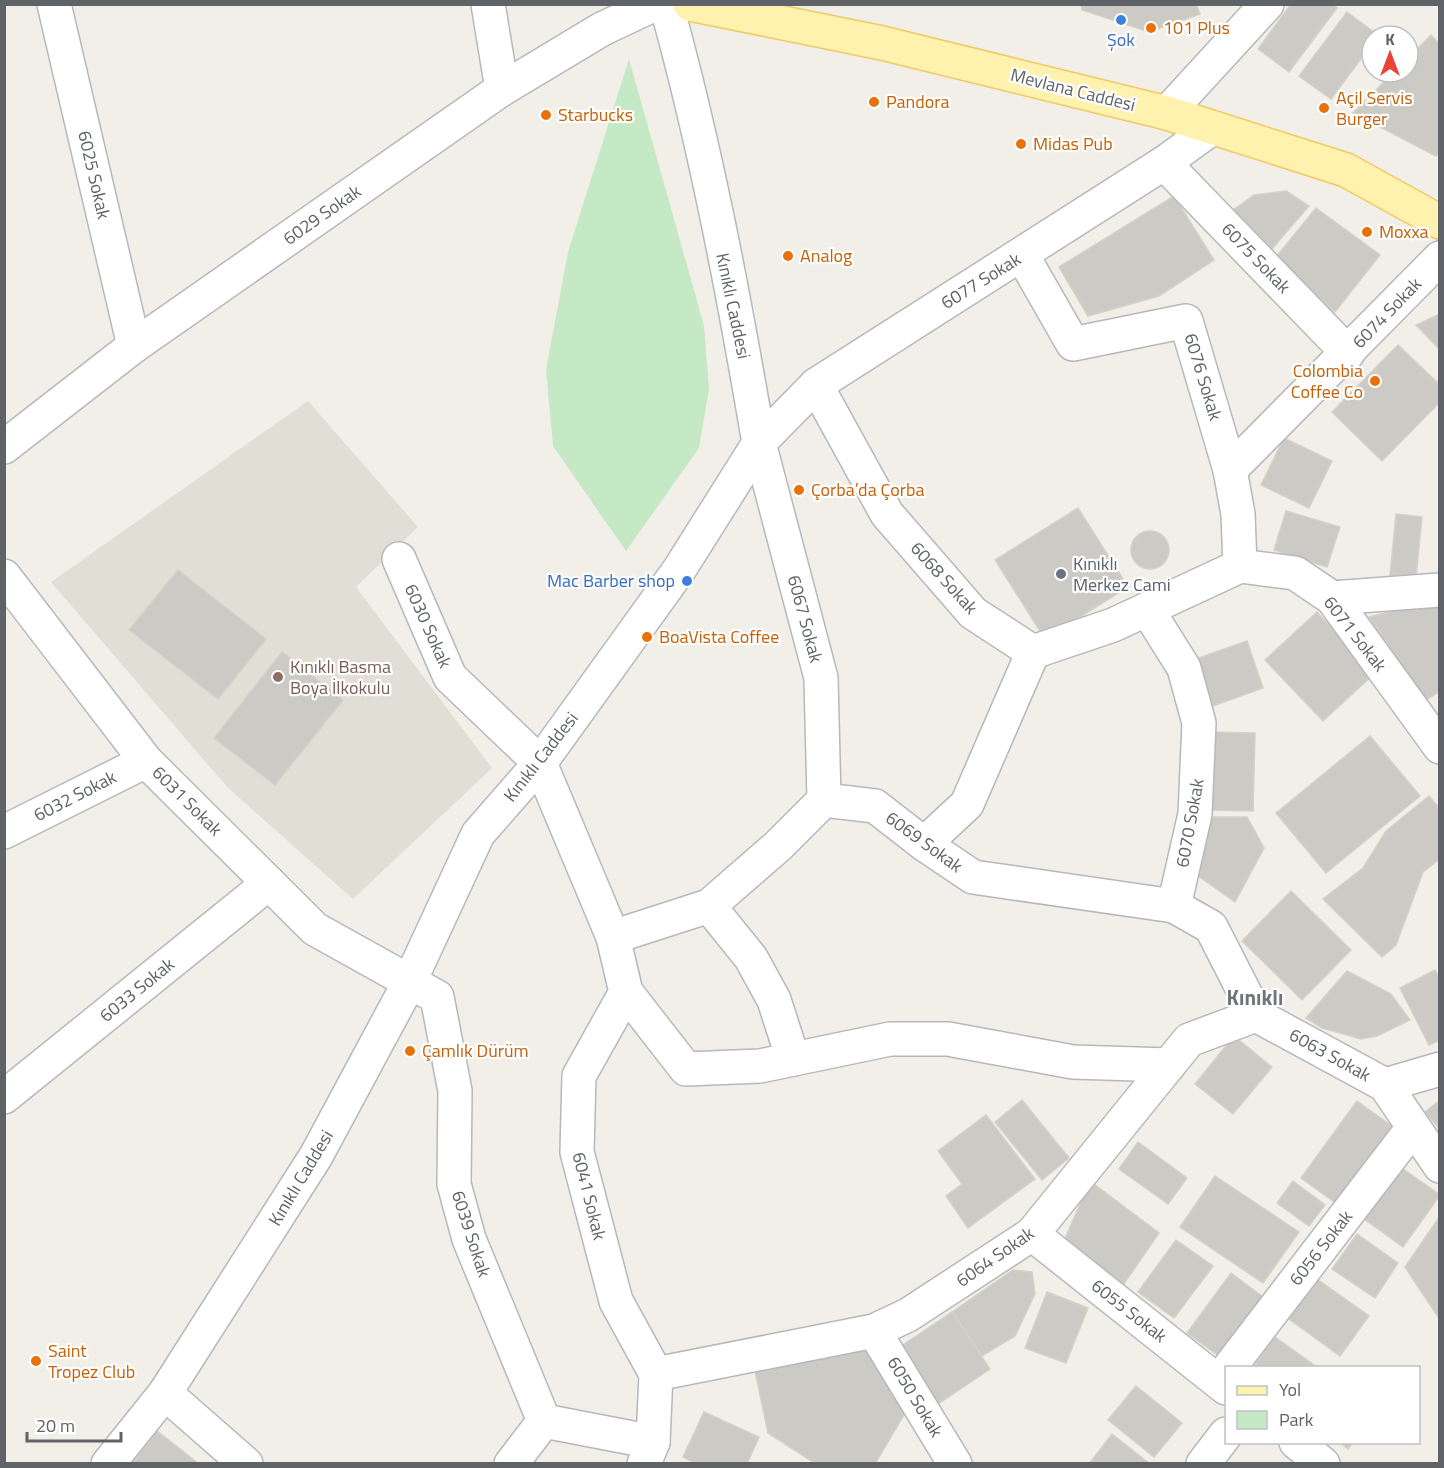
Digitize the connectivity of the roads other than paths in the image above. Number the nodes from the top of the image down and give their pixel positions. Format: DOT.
graph roads {
  1 [pos="54,4"];
  2 [pos="488,4"];
  3 [pos="655,4"];
  4 [pos="666,4"];
  5 [pos="690,4"];
  6 [pos="1253,10"];
  7 [pos="502,89"];
  8 [pos="1167,112"];
  9 [pos="1212,128"];
  10 [pos="1164,163"];
  11 [pos="1438,217"];
  12 [pos="1022,255"];
  13 [pos="1440,258"];
  14 [pos="134,346"];
  15 [pos="1348,353"];
  16 [pos="816,385"];
  17 [pos="759,443"];
  18 [pos="4,447"];
  19 [pos="1230,470"];
  20 [pos="399,559"];
  21 [pos="1240,566"];
  22 [pos="4,576"];
  23 [pos="1440,590"];
  24 [pos="1332,598"];
  25 [pos="1147,609"];
  26 [pos="1033,652"];
  27 [pos="1440,747"];
  28 [pos="146,761"];
  29 [pos="540,763"];
  30 [pos="824,800"];
  31 [pos="4,832"];
  32 [pos="924,844"];
  33 [pos="269,883"];
  34 [pos="710,906"];
  35 [pos="1174,906"];
  36 [pos="613,937"];
  37 [pos="409,983"];
  38 [pos="626,992"];
  39 [pos="1256,1016"];
  40 [pos="793,1059"];
  41 [pos="1169,1065"];
  42 [pos="1440,1069"];
  43 [pos="1385,1085"];
  44 [pos="4,1097"];
  45 [pos="1412,1129"];
  46 [pos="1440,1166"];
  47 [pos="1032,1234"];
  48 [pos="874,1331"];
  49 [pos="1233,1366"];
  50 [pos="656,1374"];
  51 [pos="1225,1377"];
  52 [pos="165,1393"];
  53 [pos="544,1421"];
  54 [pos="1225,1436"];
  55 [pos="1297,1444"];
  56 [pos="649,1453"];
  57 [pos="108,1464"];
  58 [pos="246,1464"];
  59 [pos="511,1464"];
  60 [pos="955,1464"];
  61 [pos="1203,1464"];
  62 [pos="1323,1464"];
  1 -- 14 [label="street, 6025 Sokak"];
  2 -- 7 [label="street"];
  3 -- 7 [label="street, 6029 Sokak"];
  4 -- 17 [label="street, Kınıklı Caddesi"];
  5 -- 8 [label="main road, Mevlana Caddesi"];
  6 -- 8 [label="street"];
  7 -- 14 [label="street, 6029 Sokak"];
  8 -- 9 [label="main road, Mevlana Caddesi"];
  9 -- 10 [label="street, 6077 Sokak"];
  9 -- 11 [label="main road, Mevlana Caddesi"];
  10 -- 12 [label="street, 6077 Sokak"];
  10 -- 15 [label="street, 6075 Sokak"];
  12 -- 16 [label="street, 6077 Sokak"];
  12 -- 19 [label="street, 6076 Sokak"];
  13 -- 15 [label="street, 6074 Sokak"];
  14 -- 18 [label="street, 6029 Sokak"];
  15 -- 19 [label="street, 6074 Sokak"];
  16 -- 17 [label="street, 6077 Sokak"];
  16 -- 26 [label="street, 6068 Sokak"];
  17 -- 29 [label="street, Kınıklı Caddesi"];
  17 -- 30 [label="street, 6067 Sokak"];
  19 -- 21 [label="street"];
  20 -- 29 [label="street, 6030 Sokak"];
  21 -- 24 [label="street, 6071 Sokak"];
  21 -- 25 [label="street"];
  22 -- 28 [label="street, 6031 Sokak"];
  23 -- 24 [label="street"];
  24 -- 27 [label="street, 6071 Sokak"];
  25 -- 26 [label="street"];
  25 -- 35 [label="street, 6070 Sokak"];
  26 -- 32 [label="street"];
  28 -- 31 [label="street, 6032 Sokak"];
  28 -- 33 [label="street, 6031 Sokak"];
  29 -- 36 [label="street"];
  29 -- 37 [label="street, Kınıklı Caddesi"];
  30 -- 32 [label="street, 6069 Sokak"];
  30 -- 34 [label="street"];
  32 -- 35 [label="street, 6069 Sokak"];
  33 -- 37 [label="street, 6031 Sokak"];
  33 -- 44 [label="street, 6033 Sokak"];
  34 -- 36 [label="street"];
  34 -- 40 [label="street"];
  35 -- 39 [label="street, 6069 Sokak"];
  36 -- 38 [label="street"];
  37 -- 52 [label="street, Kınıklı Caddesi"];
  37 -- 53 [label="street, 6039 Sokak"];
  38 -- 40 [label="street"];
  38 -- 50 [label="street, 6041 Sokak"];
  39 -- 41 [label="street, 6064 Sokak"];
  39 -- 43 [label="street, 6063 Sokak"];
  40 -- 41 [label="street"];
  41 -- 47 [label="street, 6064 Sokak"];
  42 -- 43 [label="street, 6063 Sokak"];
  43 -- 45 [label="street"];
  45 -- 46 [label="street"];
  45 -- 49 [label="street, 6056 Sokak"];
  47 -- 48 [label="street, 6064 Sokak"];
  47 -- 51 [label="street, 6055 Sokak"];
  48 -- 50 [label="street, 6064 Sokak"];
  48 -- 60 [label="street, 6050 Sokak"];
  50 -- 56 [label="street"];
  52 -- 57 [label="street, Kınıklı Caddesi"];
  52 -- 58 [label="street"];
  53 -- 56 [label="street"];
  53 -- 59 [label="street"];
  54 -- 61 [label="street"];
  55 -- 62 [label="street"];
}
